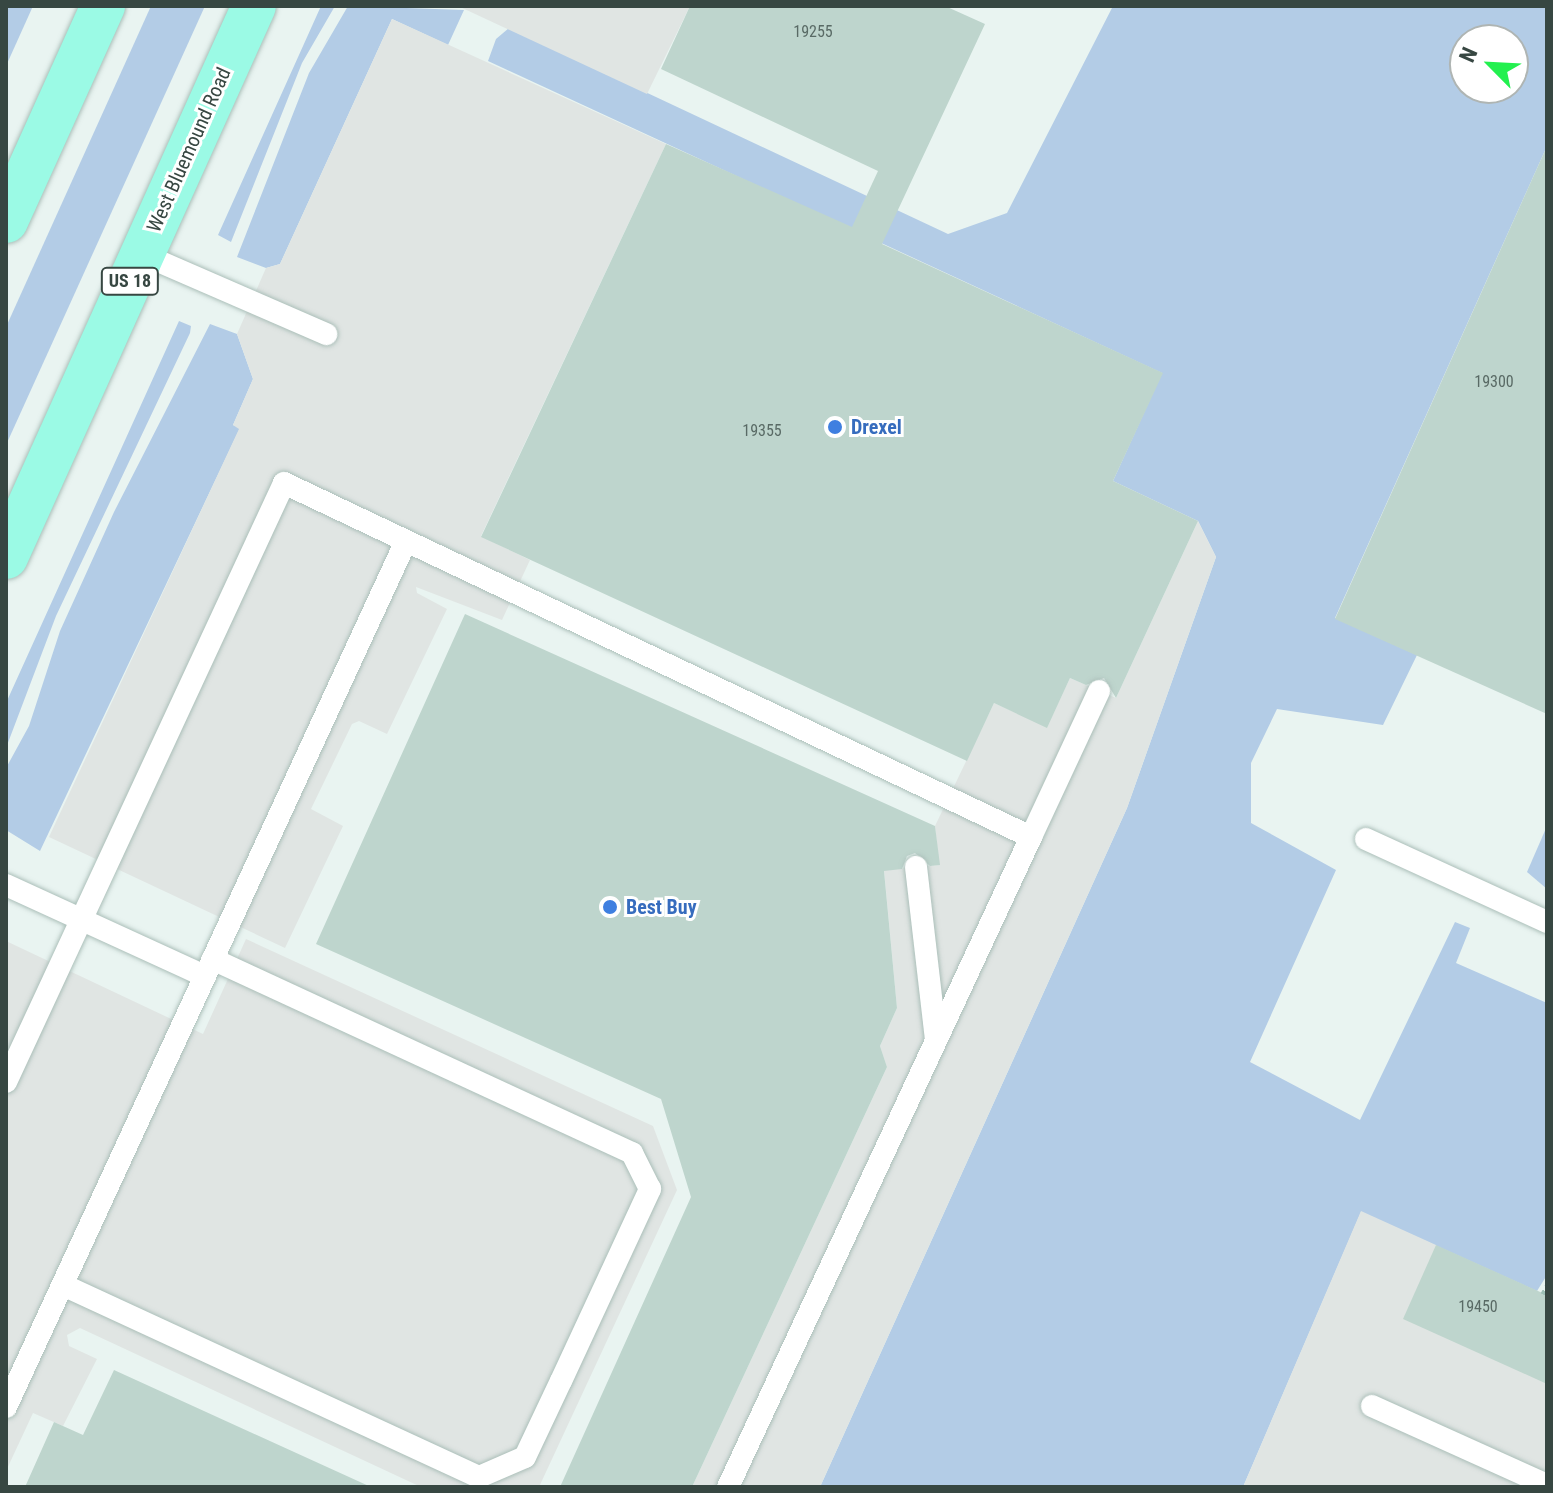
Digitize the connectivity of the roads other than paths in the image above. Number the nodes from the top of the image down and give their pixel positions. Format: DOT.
graph roads {
  1 [pos="103,6"];
  2 [pos="254,6"];
  3 [pos="6,221"];
  4 [pos="142,254"];
  5 [pos="326,334"];
  6 [pos="406,541"];
  7 [pos="6,557"];
  8 [pos="1099,691"];
  9 [pos="1031,837"];
  10 [pos="1366,839"];
  11 [pos="916,867"];
  12 [pos="6,885"];
  13 [pos="81,919"];
  14 [pos="1547,922"];
  15 [pos="209,968"];
  16 [pos="936,1040"];
  17 [pos="6,1082"];
  18 [pos="63,1285"];
  19 [pos="1372,1406"];
  20 [pos="6,1407"];
  21 [pos="1547,1485"];
  22 [pos="728,1487"];
  1 -- 3 [label="main road"];
  2 -- 4 [label="main road, West Bluemound Road / US 18"];
  4 -- 5 [label="lane"];
  4 -- 7 [label="main road, West Bluemound Road / US 18"];
  6 -- 9 [label="lane"];
  6 -- 13 [label="lane"];
  6 -- 15 [label="lane"];
  8 -- 9 [label="lane"];
  9 -- 16 [label="lane"];
  10 -- 14 [label="lane"];
  11 -- 16 [label="lane"];
  12 -- 13 [label="lane"];
  13 -- 15 [label="lane"];
  13 -- 17 [label="lane"];
  15 -- 18 [label="lane"];
  15 -- 18 [label="lane"];
  16 -- 22 [label="lane"];
  18 -- 20 [label="lane"];
  19 -- 21 [label="lane"];
}
